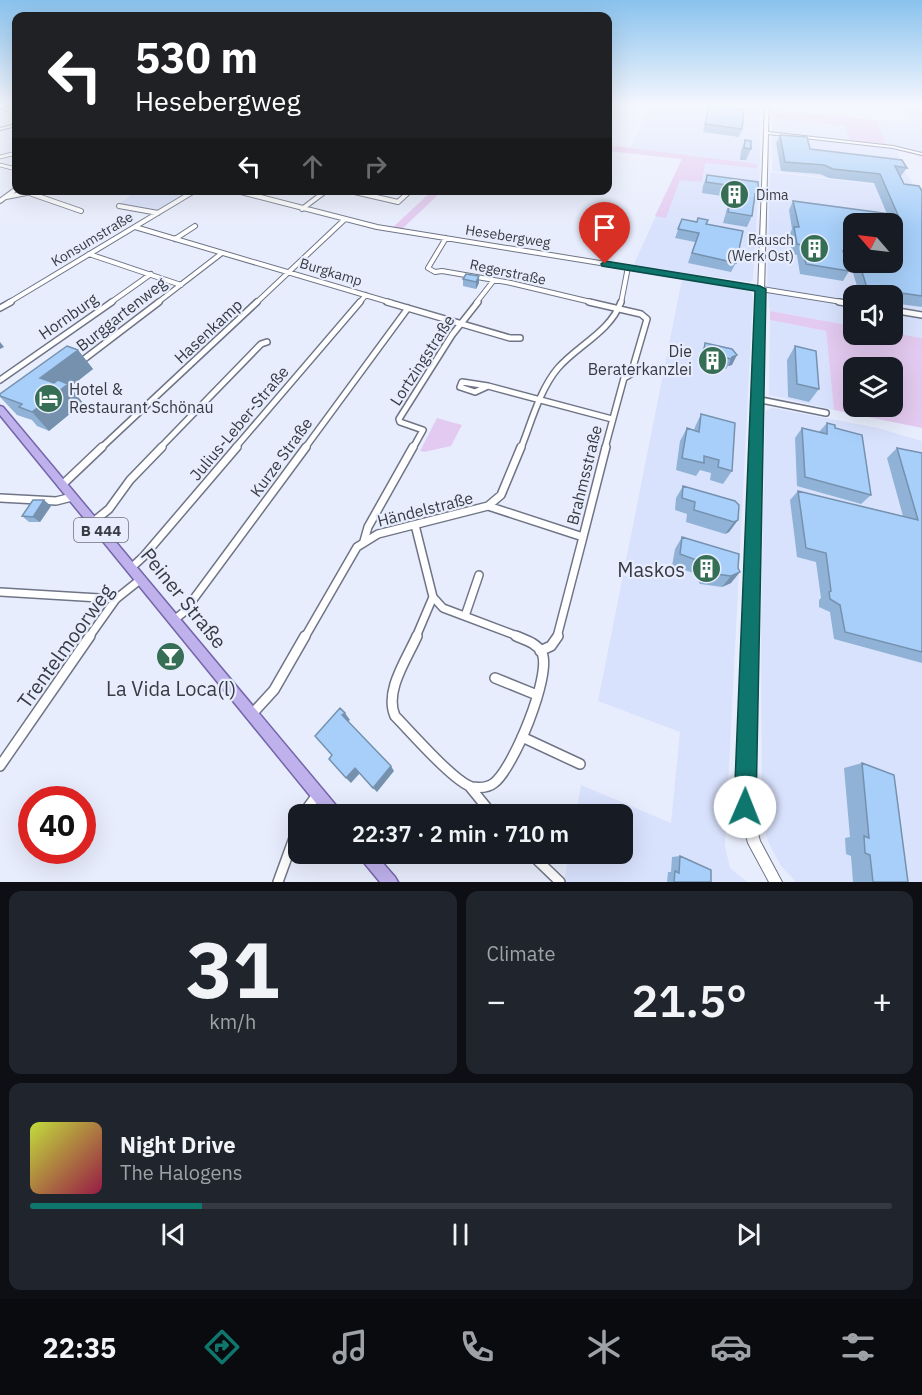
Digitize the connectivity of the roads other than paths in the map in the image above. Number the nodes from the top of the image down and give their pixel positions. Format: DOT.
graph roads {
  1 [pos="766,145"];
  2 [pos="873,145"];
  3 [pos="922,154"];
  4 [pos="12,192"];
  5 [pos="23,195"];
  6 [pos="35,195"];
  7 [pos="188,195"];
  8 [pos="251,195"];
  9 [pos="320,195"];
  10 [pos="368,195"];
  11 [pos="406,195"];
  12 [pos="6,197"];
  13 [pos="0,201"];
  14 [pos="119,206"];
  15 [pos="302,209"];
  16 [pos="81,211"];
  17 [pos="159,213"];
  18 [pos="344,220"];
  19 [pos="195,226"];
  20 [pos="135,227"];
  21 [pos="446,238"];
  22 [pos="175,239"];
  23 [pos="222,253"];
  24 [pos="89,254"];
  25 [pos="628,267"];
  26 [pos="290,272"];
  27 [pos="151,274"];
  28 [pos="494,280"];
  29 [pos="181,285"];
  30 [pos="760,289"];
  31 [pos="366,295"];
  32 [pos="843,302"];
  33 [pos="0,308"];
  34 [pos="408,308"];
  35 [pos="618,308"];
  36 [pos="903,312"];
  37 [pos="922,315"];
  38 [pos="461,324"];
  39 [pos="520,338"];
  40 [pos="267,342"];
  41 [pos="71,369"];
  42 [pos="0,380"];
  43 [pos="488,386"];
  44 [pos="756,399"];
  45 [pos="540,400"];
  46 [pos="5,412"];
  47 [pos="826,413"];
  48 [pos="612,419"];
  49 [pos="62,485"];
  50 [pos="72,497"];
  51 [pos="0,498"];
  52 [pos="488,506"];
  53 [pos="93,522"];
  54 [pos="415,525"];
  55 [pos="583,537"];
  56 [pos="364,541"];
  57 [pos="131,567"];
  58 [pos="479,575"];
  59 [pos="141,579"];
  60 [pos="0,592"];
  61 [pos="433,597"];
  62 [pos="116,599"];
  63 [pos="465,616"];
  64 [pos="174,620"];
  65 [pos="540,651"];
  66 [pos="495,678"];
  67 [pos="537,695"];
  68 [pos="252,714"];
  69 [pos="522,737"];
  70 [pos="580,764"];
  71 [pos="0,766"];
  72 [pos="470,787"];
  73 [pos="318,794"];
  74 [pos="310,804"];
  75 [pos="326,804"];
  76 [pos="484,804"];
  77 [pos="288,854"];
  78 [pos="375,864"];
  79 [pos="541,864"];
  80 [pos="278,882"];
  81 [pos="390,882"];
  82 [pos="560,882"];
  83 [pos="776,882"];
  1 -- 30 [label="street"];
  2 -- 3 [label="street"];
  4 -- 12 [label="street"];
  5 -- 12 [label="street"];
  6 -- 16 [label="street"];
  7 -- 17 [label="street, Konsumstraße"];
  8 -- 15 [label="street, Hesebergweg"];
  9 -- 15 [label="street"];
  10 -- 11 [label="street"];
  12 -- 13 [label="street"];
  14 -- 17 [label="street"];
  15 -- 18 [label="street, Hesebergweg"];
  17 -- 20 [label="street, Konsumstraße"];
  18 -- 21 [label="street, Hesebergweg"];
  18 -- 26 [label="street, Hasenkamp"];
  19 -- 22 [label="street"];
  20 -- 22 [label="street, Burgkamp"];
  20 -- 24 [label="street, Konsumstraße"];
  21 -- 25 [label="street, Hesebergweg"];
  21 -- 28 [label="street, Regerstraße"];
  22 -- 23 [label="street, Burgkamp"];
  23 -- 26 [label="street, Burgkamp"];
  23 -- 29 [label="street, Burggartenweg"];
  24 -- 27 [label="street"];
  24 -- 33 [label="street, Konsumstraße"];
  25 -- 30 [label="street, Hesebergweg"];
  25 -- 35 [label="street, Händelstraße"];
  26 -- 31 [label="street, Burgkamp"];
  26 -- 49 [label="street, Hasenkamp"];
  27 -- 29 [label="street"];
  27 -- 42 [label="street, Hornburg"];
  28 -- 35 [label="street, Regerstraße"];
  28 -- 38 [label="street, Lortzingstraße"];
  29 -- 41 [label="street, Burggartenweg"];
  30 -- 32 [label="street, Hesebergweg"];
  30 -- 44 [label="street"];
  31 -- 34 [label="street, Burgkamp"];
  31 -- 57 [label="street, Julius-Leber-Straße"];
  34 -- 38 [label="street, Burgkamp"];
  34 -- 64 [label="street, Kurze Straße"];
  35 -- 45 [label="street, Händelstraße"];
  35 -- 48 [label="street, Brahmsstraße"];
  36 -- 37 [label="street"];
  38 -- 39 [label="street, Burgkamp"];
  38 -- 56 [label="street, Lortzingstraße"];
  40 -- 53 [label="street"];
  43 -- 45 [label="street, Brahmsstraße"];
  44 -- 47 [label="street"];
  44 -- 83 [label="street"];
  45 -- 48 [label="street, Brahmsstraße"];
  45 -- 52 [label="street, Händelstraße"];
  46 -- 49 [label="main road, Peiner Straße / B 444"];
  48 -- 55 [label="street, Brahmsstraße"];
  49 -- 50 [label="main road, Peiner Straße / B 444"];
  50 -- 51 [label="street"];
  50 -- 53 [label="main road, Peiner Straße / B 444"];
  52 -- 54 [label="street, Händelstraße"];
  52 -- 55 [label="street, Brahmsstraße"];
  53 -- 57 [label="main road, Peiner Straße / B 444"];
  54 -- 56 [label="street, Händelstraße"];
  54 -- 61 [label="street"];
  55 -- 65 [label="street, Brahmsstraße"];
  56 -- 68 [label="street, Händelstraße"];
  57 -- 59 [label="main road, Peiner Straße / B 444"];
  58 -- 63 [label="street"];
  59 -- 62 [label="street, Trentelmoorweg"];
  59 -- 64 [label="main road, Peiner Straße / B 444"];
  60 -- 62 [label="street"];
  61 -- 63 [label="street"];
  61 -- 72 [label="street"];
  62 -- 71 [label="street, Trentelmoorweg"];
  63 -- 65 [label="street"];
  64 -- 68 [label="main road, Peiner Straße / B 444"];
  65 -- 67 [label="street"];
  66 -- 67 [label="street"];
  67 -- 69 [label="street"];
  68 -- 73 [label="main road, Peiner Straße / B 444"];
  69 -- 70 [label="street"];
  69 -- 72 [label="street"];
  72 -- 76 [label="street"];
  73 -- 74 [label="street"];
  73 -- 75 [label="main road, Peiner Straße / B 444"];
  77 -- 80 [label="street"];
  78 -- 81 [label="main road"];
  79 -- 82 [label="street"];
}
